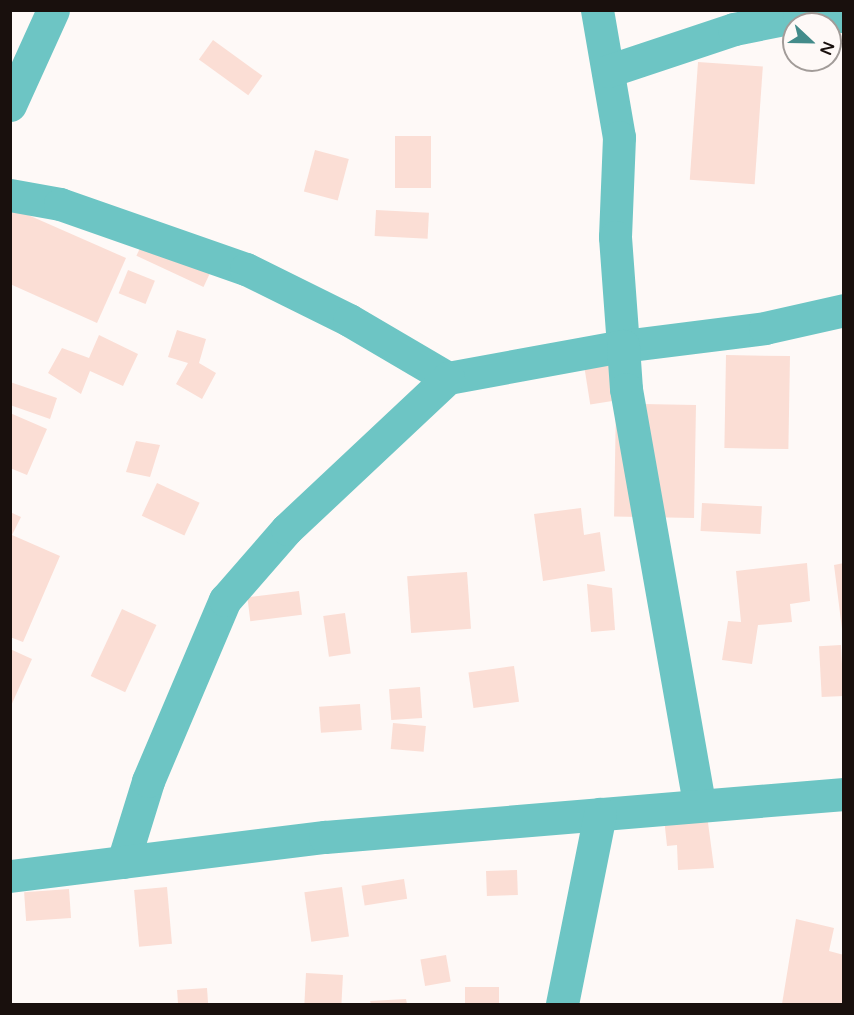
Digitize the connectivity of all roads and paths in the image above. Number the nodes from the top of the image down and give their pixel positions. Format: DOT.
graph roads {
  1 [pos="53,10"];
  2 [pos="597,10"];
  3 [pos="843,16"];
  4 [pos="608,71"];
  5 [pos="10,105"];
  6 [pos="10,195"];
  7 [pos="843,310"];
  8 [pos="623,346"];
  9 [pos="448,378"];
  10 [pos="843,794"];
  11 [pos="699,805"];
  12 [pos="600,814"];
  13 [pos="123,862"];
  14 [pos="10,876"];
  15 [pos="562,1005"];
  1 -- 5 [label="street"];
  2 -- 4 [label="street"];
  3 -- 4 [label="street"];
  4 -- 8 [label="street"];
  6 -- 9 [label="street"];
  7 -- 8 [label="street"];
  8 -- 9 [label="street"];
  8 -- 11 [label="street"];
  9 -- 13 [label="street"];
  10 -- 11 [label="street"];
  11 -- 12 [label="street"];
  12 -- 13 [label="street"];
  12 -- 15 [label="street"];
  13 -- 14 [label="street"];
}
